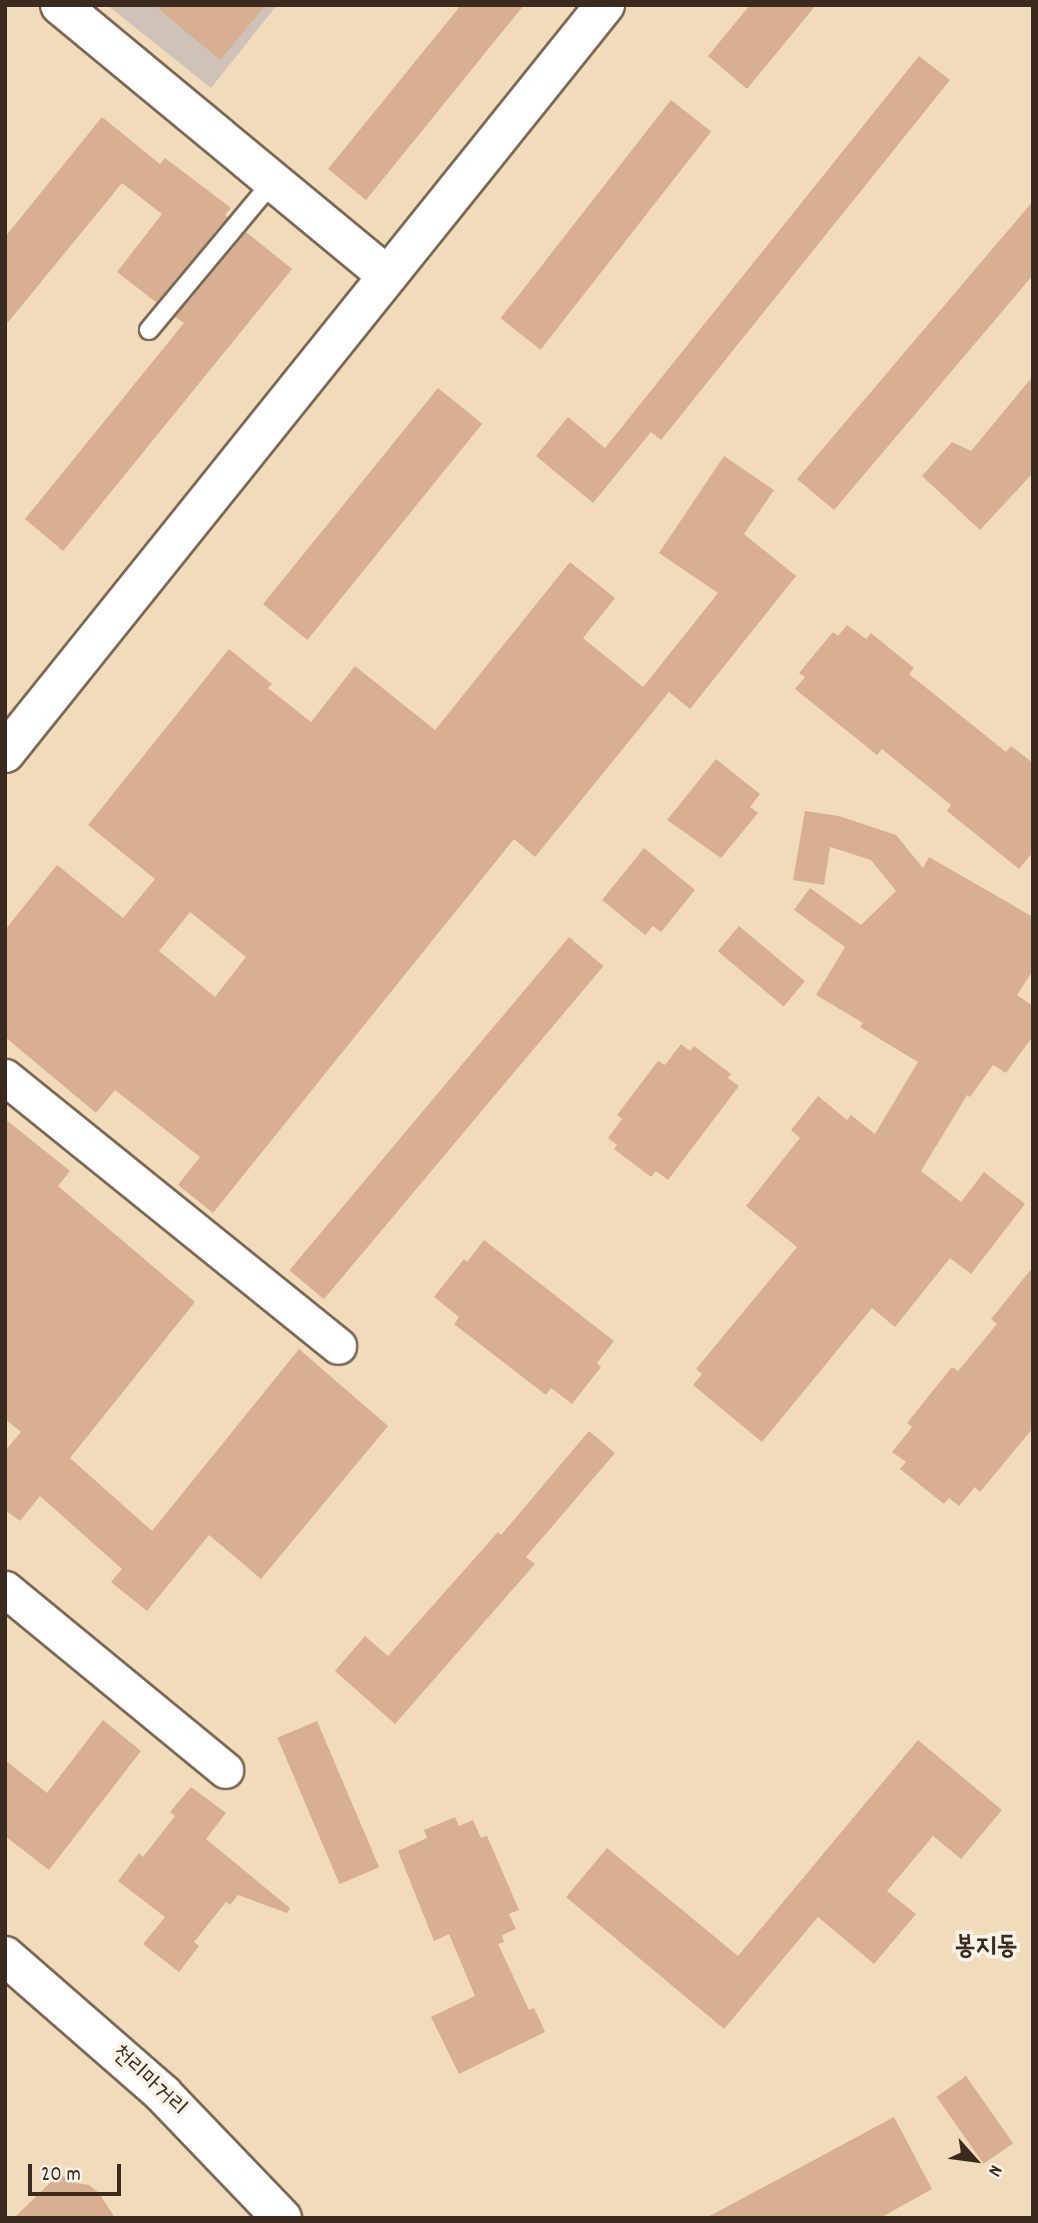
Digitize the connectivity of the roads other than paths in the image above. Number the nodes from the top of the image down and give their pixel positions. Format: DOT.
graph roads {
  1 [pos="60,5"];
  2 [pos="605,5"];
  3 [pos="273,181"];
  4 [pos="388,276"];
  5 [pos="149,330"];
  6 [pos="5,753"];
  7 [pos="5,1077"];
  8 [pos="338,1346"];
  9 [pos="5,1589"];
  10 [pos="225,1770"];
  11 [pos="5,1956"];
  12 [pos="282,2218"];
  1 -- 3 [label="main road"];
  2 -- 4 [label="main road"];
  3 -- 4 [label="main road"];
  3 -- 5 [label="lane"];
  4 -- 6 [label="main road"];
  7 -- 8 [label="street"];
  9 -- 10 [label="street"];
  11 -- 12 [label="main road, 천리마거리"];
}
